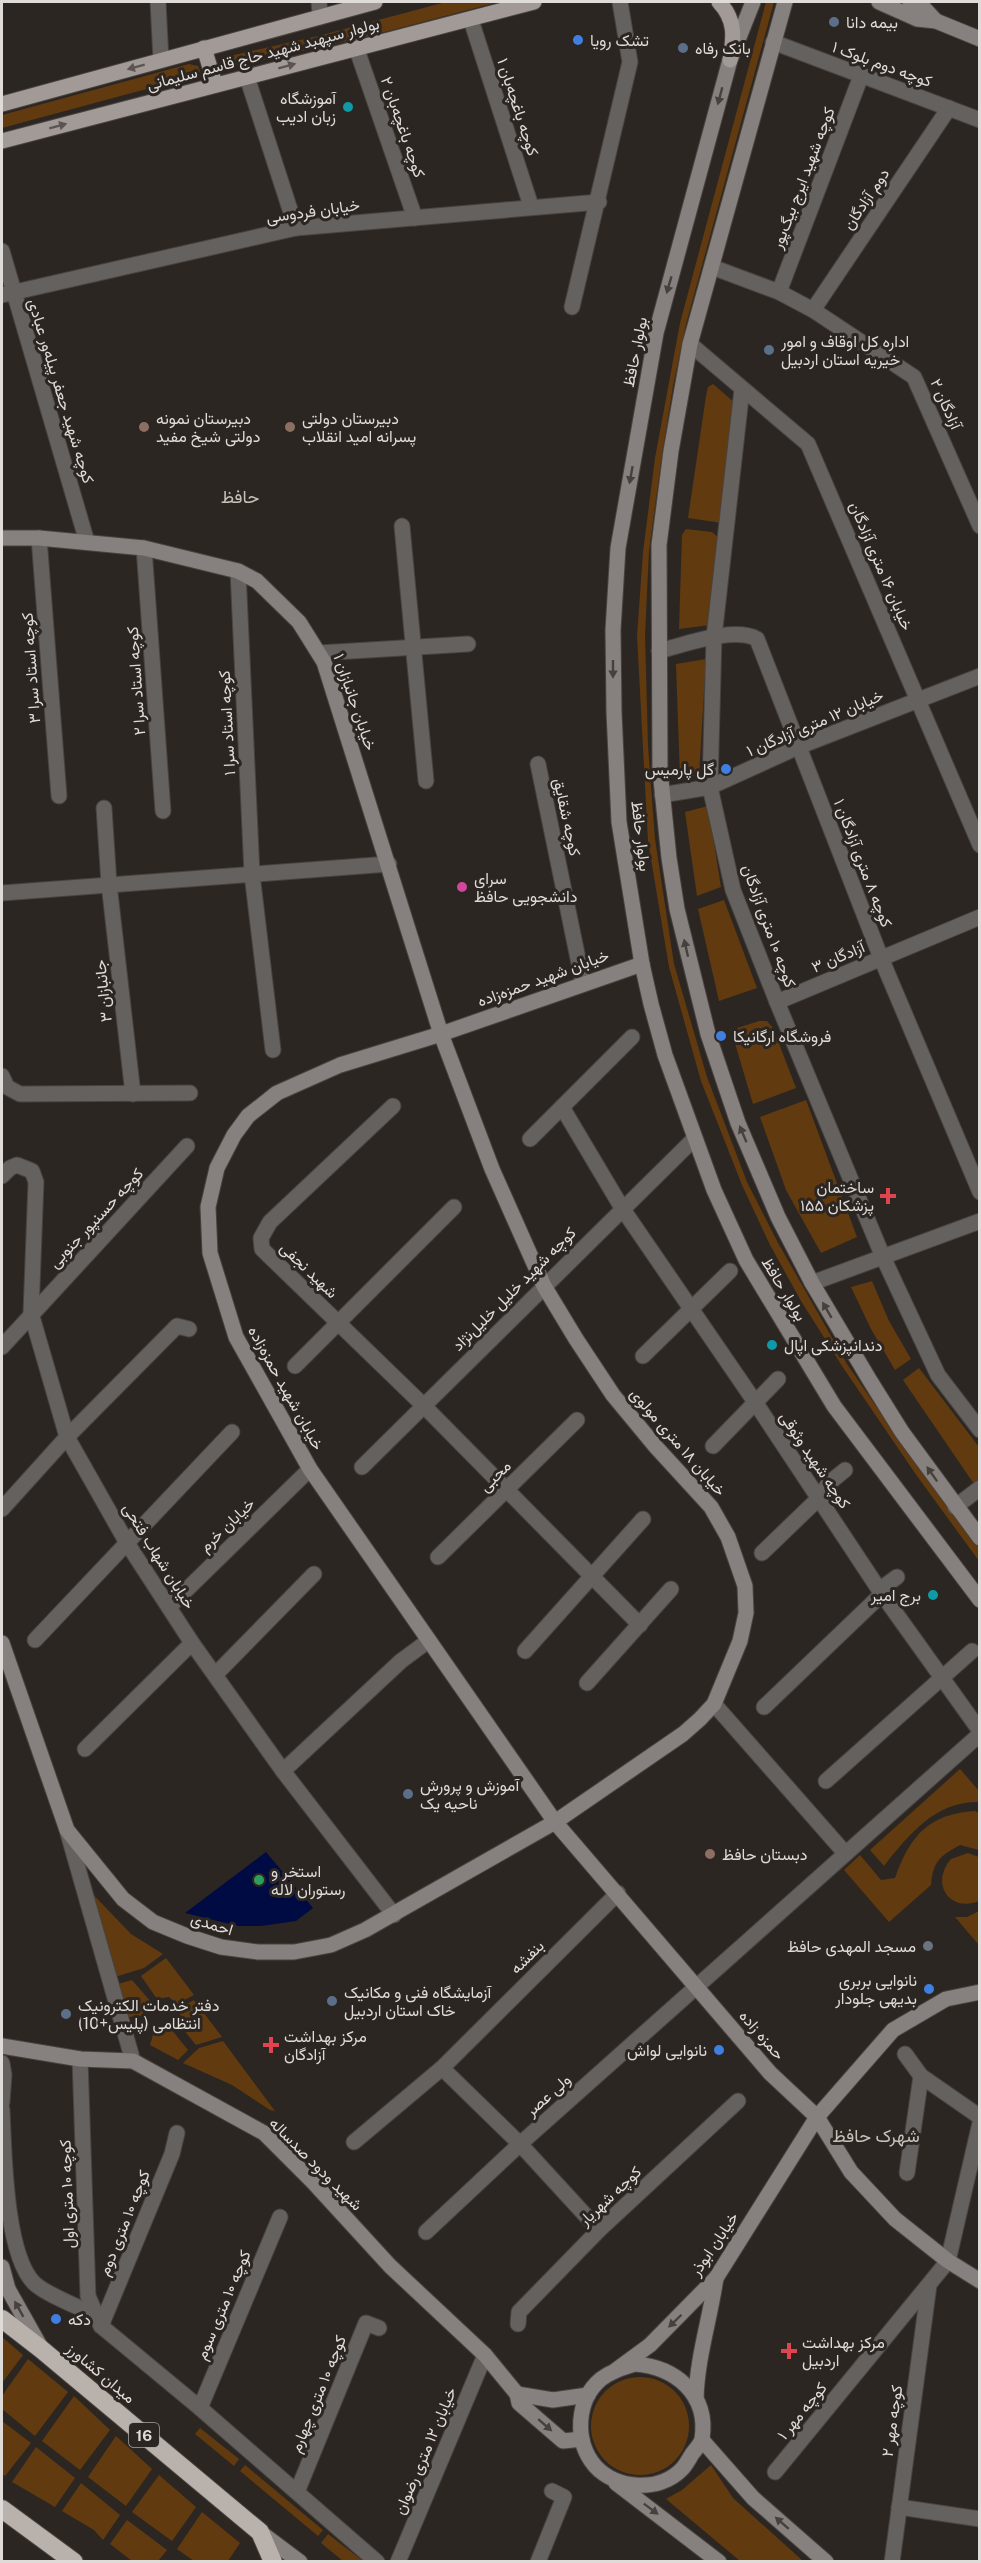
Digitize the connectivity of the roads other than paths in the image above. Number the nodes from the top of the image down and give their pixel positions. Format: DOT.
graph roads {
  1 [pos="158,2"];
  2 [pos="375,2"];
  3 [pos="534,2"];
  4 [pos="620,2"];
  5 [pos="719,2"];
  6 [pos="753,2"];
  7 [pos="785,2"];
  8 [pos="879,2"];
  9 [pos="910,2"];
  10 [pos="320,9"];
  11 [pos="471,20"];
  12 [pos="936,21"];
  13 [pos="980,39"];
  14 [pos="773,42"];
  15 [pos="356,47"];
  16 [pos="204,48"];
  17 [pos="161,60"];
  18 [pos="730,60"];
  19 [pos="861,76"];
  20 [pos="247,77"];
  21 [pos="214,84"];
  22 [pos="2,104"];
  23 [pos="950,108"];
  24 [pos="980,120"];
  25 [pos="2,141"];
  26 [pos="599,202"];
  27 [pos="531,206"];
  28 [pos="416,218"];
  29 [pos="296,228"];
  30 [pos="2,251"];
  31 [pos="712,267"];
  32 [pos="779,292"];
  33 [pos="7,294"];
  34 [pos="573,307"];
  35 [pos="813,310"];
  36 [pos="690,345"];
  37 [pos="742,389"];
  38 [pos="402,526"];
  39 [pos="980,526"];
  40 [pos="2,538"];
  41 [pos="39,538"];
  42 [pos="87,542"];
  43 [pos="144,548"];
  44 [pos="238,571"];
  45 [pos="714,637"];
  46 [pos="468,644"];
  47 [pos="414,647"];
  48 [pos="658,651"];
  49 [pos="319,653"];
  50 [pos="980,676"];
  51 [pos="919,699"];
  52 [pos="798,747"];
  53 [pos="538,764"];
  54 [pos="426,781"];
  55 [pos="710,788"];
  56 [pos="662,795"];
  57 [pos="59,796"];
  58 [pos="104,808"];
  59 [pos="163,811"];
  60 [pos="980,845"];
  61 [pos="389,864"];
  62 [pos="252,874"];
  63 [pos="109,884"];
  64 [pos="2,893"];
  65 [pos="980,917"];
  66 [pos="881,958"];
  67 [pos="642,964"];
  68 [pos="584,983"];
  69 [pos="777,1002"];
  70 [pos="441,1034"];
  71 [pos="632,1037"];
  72 [pos="273,1050"];
  73 [pos="4,1082"];
  74 [pos="190,1093"];
  75 [pos="133,1094"];
  76 [pos="393,1106"];
  77 [pos="562,1107"];
  78 [pos="530,1139"];
  79 [pos="694,1139"];
  80 [pos="187,1146"];
  81 [pos="2,1176"];
  82 [pos="980,1192"];
  83 [pos="454,1207"];
  84 [pos="622,1208"];
  85 [pos="980,1221"];
  86 [pos="883,1257"];
  87 [pos="730,1271"];
  88 [pos="812,1283"];
  89 [pos="544,1286"];
  90 [pos="692,1309"];
  91 [pos="31,1314"];
  92 [pos="339,1323"];
  93 [pos="189,1329"];
  94 [pos="2,1347"];
  95 [pos="643,1356"];
  96 [pos="295,1366"];
  97 [pos="778,1379"];
  98 [pos="755,1402"];
  99 [pos="423,1405"];
  100 [pos="576,1420"];
  101 [pos="980,1430"];
  102 [pos="232,1432"];
  103 [pos="67,1437"];
  104 [pos="713,1446"];
  105 [pos="362,1467"];
  106 [pos="310,1469"];
  107 [pos="845,1470"];
  108 [pos="980,1488"];
  109 [pos="507,1490"];
  110 [pos="819,1498"];
  111 [pos="955,1507"];
  112 [pos="2,1509"];
  113 [pos="643,1519"];
  114 [pos="980,1538"];
  115 [pos="127,1543"];
  116 [pos="762,1553"];
  117 [pos="438,1557"];
  118 [pos="314,1574"];
  119 [pos="591,1576"];
  120 [pos="897,1576"];
  121 [pos="671,1589"];
  122 [pos="880,1592"];
  123 [pos="980,1600"];
  124 [pos="170,1606"];
  125 [pos="640,1624"];
  126 [pos="35,1640"];
  127 [pos="428,1641"];
  128 [pos="2,1643"];
  129 [pos="192,1643"];
  130 [pos="525,1651"];
  131 [pos="972,1651"];
  132 [pos="7,1673"];
  133 [pos="215,1675"];
  134 [pos="940,1678"];
  135 [pos="587,1683"];
  136 [pos="714,1704"];
  137 [pos="764,1707"];
  138 [pos="980,1732"];
  139 [pos="86,1749"];
  140 [pos="284,1771"];
  141 [pos="826,1781"];
  142 [pos="555,1822"];
  143 [pos="67,1830"];
  144 [pos="845,1853"];
  145 [pos="618,1893"];
  146 [pos="394,1915"];
  147 [pos="696,1986"];
  148 [pos="980,1992"];
  149 [pos="2,2046"];
  150 [pos="905,2054"];
  151 [pos="80,2059"];
  152 [pos="133,2061"];
  153 [pos="2,2063"];
  154 [pos="442,2068"];
  155 [pos="921,2076"];
  156 [pos="738,2101"];
  157 [pos="2,2102"];
  158 [pos="2,2109"];
  159 [pos="817,2116"];
  160 [pos="980,2117"];
  161 [pos="980,2123"];
  162 [pos="177,2133"];
  163 [pos="354,2142"];
  164 [pos="520,2144"];
  165 [pos="907,2173"];
  166 [pos="280,2217"];
  167 [pos="599,2230"];
  168 [pos="426,2232"];
  169 [pos="948,2261"];
  170 [pos="2,2267"];
  171 [pos="716,2278"];
  172 [pos="980,2281"];
  173 [pos="929,2285"];
  174 [pos="2,2319"];
  175 [pos="98,2321"];
  176 [pos="519,2324"];
  177 [pos="379,2328"];
  178 [pos="41,2349"];
  179 [pos="485,2355"];
  180 [pos="616,2370"];
  181 [pos="517,2394"];
  182 [pos="588,2395"];
  183 [pos="696,2399"];
  184 [pos="200,2408"];
  185 [pos="582,2439"];
  186 [pos="702,2440"];
  187 [pos="775,2472"];
  188 [pos="604,2474"];
  189 [pos="552,2491"];
  190 [pos="297,2492"];
  191 [pos="899,2507"];
  192 [pos="2,2509"];
  193 [pos="980,2519"];
  194 [pos="260,2532"];
  195 [pos="74,2562"];
  196 [pos="273,2562"];
  197 [pos="300,2562"];
  198 [pos="377,2562"];
  199 [pos="398,2562"];
  200 [pos="538,2562"];
  201 [pos="719,2562"];
  202 [pos="826,2562"];
  203 [pos="892,2562"];
  1 -- 17 [label="street"];
  2 -- 10 [label="main road, بولوار سپهبد شهید حاج قاسم سلیمانی"];
  3 -- 11 [label="main road, بولوار سپهبد شهید حاج قاسم سلیمانی"];
  4 -- 26 [label="street"];
  5 -- 18 [label="main road"];
  6 -- 18 [label="street, بولوار حافظ"];
  7 -- 14 [label="street, بولوار حافظ"];
  8 -- 12 [label="street"];
  9 -- 12 [label="street"];
  10 -- 16 [label="main road, بولوار سپهبد شهید حاج قاسم سلیمانی"];
  11 -- 15 [label="main road, بولوار سپهبد شهید حاج قاسم سلیمانی"];
  11 -- 27 [label="street, کوچه باغچه‌بان ١"];
  12 -- 13 [label="street"];
  14 -- 19 [label="street, کوچه دوم بلوک ۱"];
  14 -- 31 [label="street, بولوار حافظ"];
  20 -- 15 [label="main road, بولوار سپهبد شهید حاج قاسم سلیمانی, one-way"];
  15 -- 28 [label="street, کوچه باغچه‌بان ٢"];
  16 -- 17 [label="main road, بولوار سپهبد شهید حاج قاسم سلیمانی"];
  16 -- 21 [label="main road"];
  17 -- 22 [label="main road, بولوار سپهبد شهید حاج قاسم سلیمانی, one-way"];
  18 -- 67 [label="street, بولوار حافظ, one-way"];
  19 -- 23 [label="street, کوچه دوم بلوک ۱"];
  19 -- 32 [label="street, کوچه شهید ایرج بیگ‌پور"];
  20 -- 21 [label="main road, بولوار سپهبد شهید حاج قاسم سلیمانی"];
  20 -- 29 [label="street"];
  25 -- 21 [label="main road, بولوار سپهبد شهید حاج قاسم سلیمانی, one-way"];
  23 -- 24 [label="street, کوچه دوم بلوک ۱"];
  23 -- 35 [label="street, دوم آزادگان"];
  26 -- 27 [label="street, خیابان فردوسی"];
  26 -- 34 [label="street"];
  27 -- 28 [label="street, خیابان فردوسی"];
  28 -- 29 [label="street, خیابان فردوسی"];
  29 -- 33 [label="street, خیابان فردوسی"];
  30 -- 33 [label="street, کوچه شهید جعفر پیله‌ور عبادی"];
  31 -- 32 [label="street, آزادگان ۲"];
  31 -- 36 [label="street, بولوار حافظ"];
  32 -- 35 [label="street, آزادگان ۲"];
  33 -- 42 [label="street, کوچه شهید جعفر پیله‌ور عبادی"];
  35 -- 39 [label="street, آزادگان ۲"];
  36 -- 37 [label="street, خیابان ۱۶ متری آزادگان"];
  36 -- 48 [label="street, بولوار حافظ"];
  37 -- 45 [label="street, کوچه ۱۰ متری آزادگان"];
  37 -- 51 [label="street, خیابان ۱۶ متری آزادگان"];
  38 -- 47 [label="street"];
  40 -- 41 [label="street, خیابان جانبازان ۱"];
  41 -- 42 [label="street, خیابان جانبازان ۱"];
  41 -- 57 [label="street, کوچه استاد سرا ۳"];
  42 -- 43 [label="street, خیابان جانبازان ۱"];
  43 -- 44 [label="street, خیابان جانبازان ۱"];
  43 -- 59 [label="street, کوچه استاد سرا ۲"];
  44 -- 49 [label="street, خیابان جانبازان ۱"];
  44 -- 62 [label="street, کوچه استاد سرا ۱"];
  45 -- 48 [label="street, کوچه ۸ متری آزادگان ۱"];
  45 -- 52 [label="street, کوچه ۸ متری آزادگان ۱"];
  45 -- 55 [label="street, کوچه ۱۰ متری آزادگان"];
  46 -- 47 [label="street"];
  47 -- 49 [label="street"];
  47 -- 54 [label="street"];
  48 -- 56 [label="street, بولوار حافظ"];
  49 -- 61 [label="street, خیابان جانبازان ۱"];
  50 -- 51 [label="street, خیابان ۱۲ متری آزادگان ۱"];
  51 -- 52 [label="street, خیابان ۱۲ متری آزادگان ۱"];
  51 -- 60 [label="street, خیابان ۱۶ متری آزادگان"];
  52 -- 55 [label="street, خیابان ۱۲ متری آزادگان ۱"];
  52 -- 66 [label="street, کوچه ۸ متری آزادگان ۱"];
  53 -- 68 [label="street, کوچه شقایق"];
  55 -- 56 [label="street, خیابان ۱۲ متری آزادگان ۱"];
  55 -- 69 [label="street, کوچه ۱۰ متری آزادگان"];
  88 -- 56 [label="street, بولوار حافظ, one-way"];
  58 -- 63 [label="street, جانبازان ۳"];
  61 -- 62 [label="street"];
  61 -- 70 [label="street, خیابان جانبازان ۱"];
  62 -- 63 [label="street"];
  62 -- 72 [label="street, کوچه استاد سرا ۱"];
  63 -- 64 [label="street"];
  63 -- 75 [label="street, جانبازان ۳"];
  65 -- 66 [label="street, آزادگان ۳"];
  66 -- 69 [label="street, آزادگان ۳"];
  66 -- 82 [label="street, کوچه ۸ متری آزادگان ۱"];
  67 -- 68 [label="street, خیابان شهید حمزه‌زاده"];
  67 -- 79 [label="street, بولوار حافظ"];
  68 -- 70 [label="street, خیابان شهید حمزه‌زاده"];
  69 -- 86 [label="street, کوچه ۱۰ متری آزادگان"];
  70 -- 89 [label="street, خیابان ۱۸ متری مولوی"];
  70 -- 106 [label="street, خیابان شهید حمزه‌زاده"];
  71 -- 77 [label="street"];
  73 -- 75 [label="street"];
  74 -- 75 [label="street"];
  76 -- 92 [label="street, شهید نجفی"];
  77 -- 78 [label="street"];
  77 -- 84 [label="street, کوچه شهید وثوقی"];
  79 -- 84 [label="street, کوچه شهید خلیل خلیل‌نژاد"];
  79 -- 123 [label="street, بولوار حافظ"];
  80 -- 91 [label="street, کوچه حسنپور جنوبی"];
  81 -- 91 [label="street, خیابان شهاب فتحی"];
  83 -- 92 [label="street"];
  84 -- 89 [label="street, کوچه شهید خلیل خلیل‌نژاد"];
  84 -- 90 [label="street, کوچه شهید وثوقی"];
  85 -- 86 [label="street"];
  86 -- 88 [label="street"];
  86 -- 101 [label="street, کوچه ۱۰ متری آزادگان"];
  87 -- 90 [label="street"];
  111 -- 88 [label="street, بولوار حافظ, one-way"];
  89 -- 99 [label="street, کوچه شهید خلیل خلیل‌نژاد"];
  89 -- 136 [label="street, خیابان ۱۸ متری مولوی"];
  90 -- 95 [label="street"];
  90 -- 98 [label="street, کوچه شهید وثوقی"];
  91 -- 94 [label="street, کوچه حسنپور جنوبی"];
  91 -- 103 [label="street, خیابان شهاب فتحی"];
  92 -- 96 [label="street"];
  92 -- 99 [label="street, شهید نجفی"];
  93 -- 103 [label="street"];
  97 -- 98 [label="street"];
  98 -- 104 [label="street"];
  98 -- 110 [label="street, کوچه شهید وثوقی"];
  99 -- 105 [label="street, کوچه شهید خلیل خلیل‌نژاد"];
  99 -- 109 [label="street, شهید نجفی"];
  100 -- 109 [label="street, محبی"];
  102 -- 115 [label="street"];
  103 -- 112 [label="street"];
  103 -- 115 [label="street, خیابان شهاب فتحی"];
  106 -- 124 [label="street, خیابان خرم"];
  106 -- 127 [label="street, خیابان شهید حمزه‌زاده"];
  107 -- 110 [label="street"];
  108 -- 111 [label="street"];
  109 -- 117 [label="street, محبی"];
  109 -- 119 [label="street, شهید نجفی"];
  110 -- 116 [label="street"];
  110 -- 122 [label="street, کوچه شهید وثوقی"];
  111 -- 114 [label="street, بولوار حافظ"];
  113 -- 119 [label="street"];
  115 -- 124 [label="street, خیابان شهاب فتحی"];
  115 -- 126 [label="street"];
  118 -- 133 [label="street"];
  119 -- 125 [label="street, شهید نجفی"];
  119 -- 130 [label="street"];
  120 -- 122 [label="street"];
  121 -- 125 [label="street"];
  122 -- 134 [label="street, کوچه شهید وثوقی"];
  122 -- 137 [label="street"];
  124 -- 129 [label="street, خیابان شهاب فتحی"];
  125 -- 135 [label="street"];
  127 -- 140 [label="street"];
  127 -- 142 [label="street, خیابان شهید حمزه‌زاده"];
  128 -- 132 [label="street, احمدی"];
  129 -- 133 [label="street, خیابان شهاب فتحی"];
  129 -- 139 [label="street"];
  131 -- 134 [label="street"];
  132 -- 143 [label="street, احمدی"];
  133 -- 140 [label="street, خیابان شهاب فتحی"];
  134 -- 138 [label="street, کوچه شهید وثوقی"];
  134 -- 141 [label="street"];
  136 -- 142 [label="street, خیابان ۱۸ متری مولوی"];
  136 -- 144 [label="street"];
  138 -- 144 [label="street, ولی عصر"];
  140 -- 146 [label="street, خیابان شهاب فتحی"];
  142 -- 145 [label="street, حمزه زاده"];
  142 -- 146 [label="street, احمدی"];
  143 -- 146 [label="street, احمدی"];
  143 -- 152 [label="street"];
  144 -- 147 [label="street, ولی عصر"];
  145 -- 147 [label="street, حمزه زاده"];
  145 -- 154 [label="street, بنفشه"];
  147 -- 159 [label="street, حمزه زاده"];
  147 -- 164 [label="street, ولی عصر"];
  148 -- 159 [label="street, خیابان ابوذر"];
  149 -- 151 [label="street, شهید ودود صدساله"];
  150 -- 155 [label="street"];
  151 -- 152 [label="street, شهید ودود صدساله"];
  151 -- 175 [label="street, کوچه ۱۰ متری اول"];
  152 -- 179 [label="street, شهید ودود صدساله"];
  153 -- 157 [label="street"];
  154 -- 163 [label="street, بنفشه"];
  154 -- 164 [label="street"];
  155 -- 160 [label="street"];
  155 -- 165 [label="street"];
  156 -- 167 [label="street, کوچه شهریار"];
  158 -- 175 [label="street"];
  159 -- 169 [label="street, حمزه زاده"];
  159 -- 171 [label="street, خیابان ابوذر"];
  161 -- 169 [label="street"];
  162 -- 175 [label="street, کوچه ۱۰ متری دوم"];
  164 -- 167 [label="street"];
  164 -- 168 [label="street, ولی عصر"];
  166 -- 184 [label="street, کوچه ۱۰ متری سوم"];
  167 -- 176 [label="street, کوچه شهریار"];
  169 -- 172 [label="street, حمزه زاده"];
  169 -- 173 [label="street, کوچه مهر ۱"];
  178 -- 170 [label="street, one-way"];
  171 -- 180 [label="street, خیابان ابوذر, one-way"];
  171 -- 183 [label="street"];
  173 -- 187 [label="street, کوچه مهر ۱"];
  173 -- 191 [label="street, کوچه مهر ۲"];
  174 -- 178 [label="highway, میدان کشاورز / 16"];
  175 -- 184 [label="street"];
  177 -- 190 [label="street, کوچه ۱۰ متری چهارم"];
  178 -- 194 [label="highway, میدان کشاورز / 16"];
  179 -- 181 [label="street, شهید ودود صدساله"];
  179 -- 199 [label="street, خیابان ۱۲ متری رضوان"];
  180 -- 182 [label="street"];
  180 -- 183 [label="street"];
  181 -- 182 [label="street"];
  181 -- 185 [label="street, شهید ودود صدساله, one-way"];
  182 -- 185 [label="street"];
  183 -- 186 [label="street"];
  184 -- 190 [label="street"];
  185 -- 188 [label="street"];
  186 -- 188 [label="street"];
  202 -- 186 [label="street, one-way"];
  188 -- 201 [label="street, one-way"];
  189 -- 200 [label="street"];
  190 -- 198 [label="street"];
  191 -- 193 [label="street"];
  191 -- 203 [label="street, کوچه مهر ۲"];
  192 -- 195 [label="highway"];
  194 -- 196 [label="highway, میدان کشاورز / 16"];
  194 -- 197 [label="street"];
}
